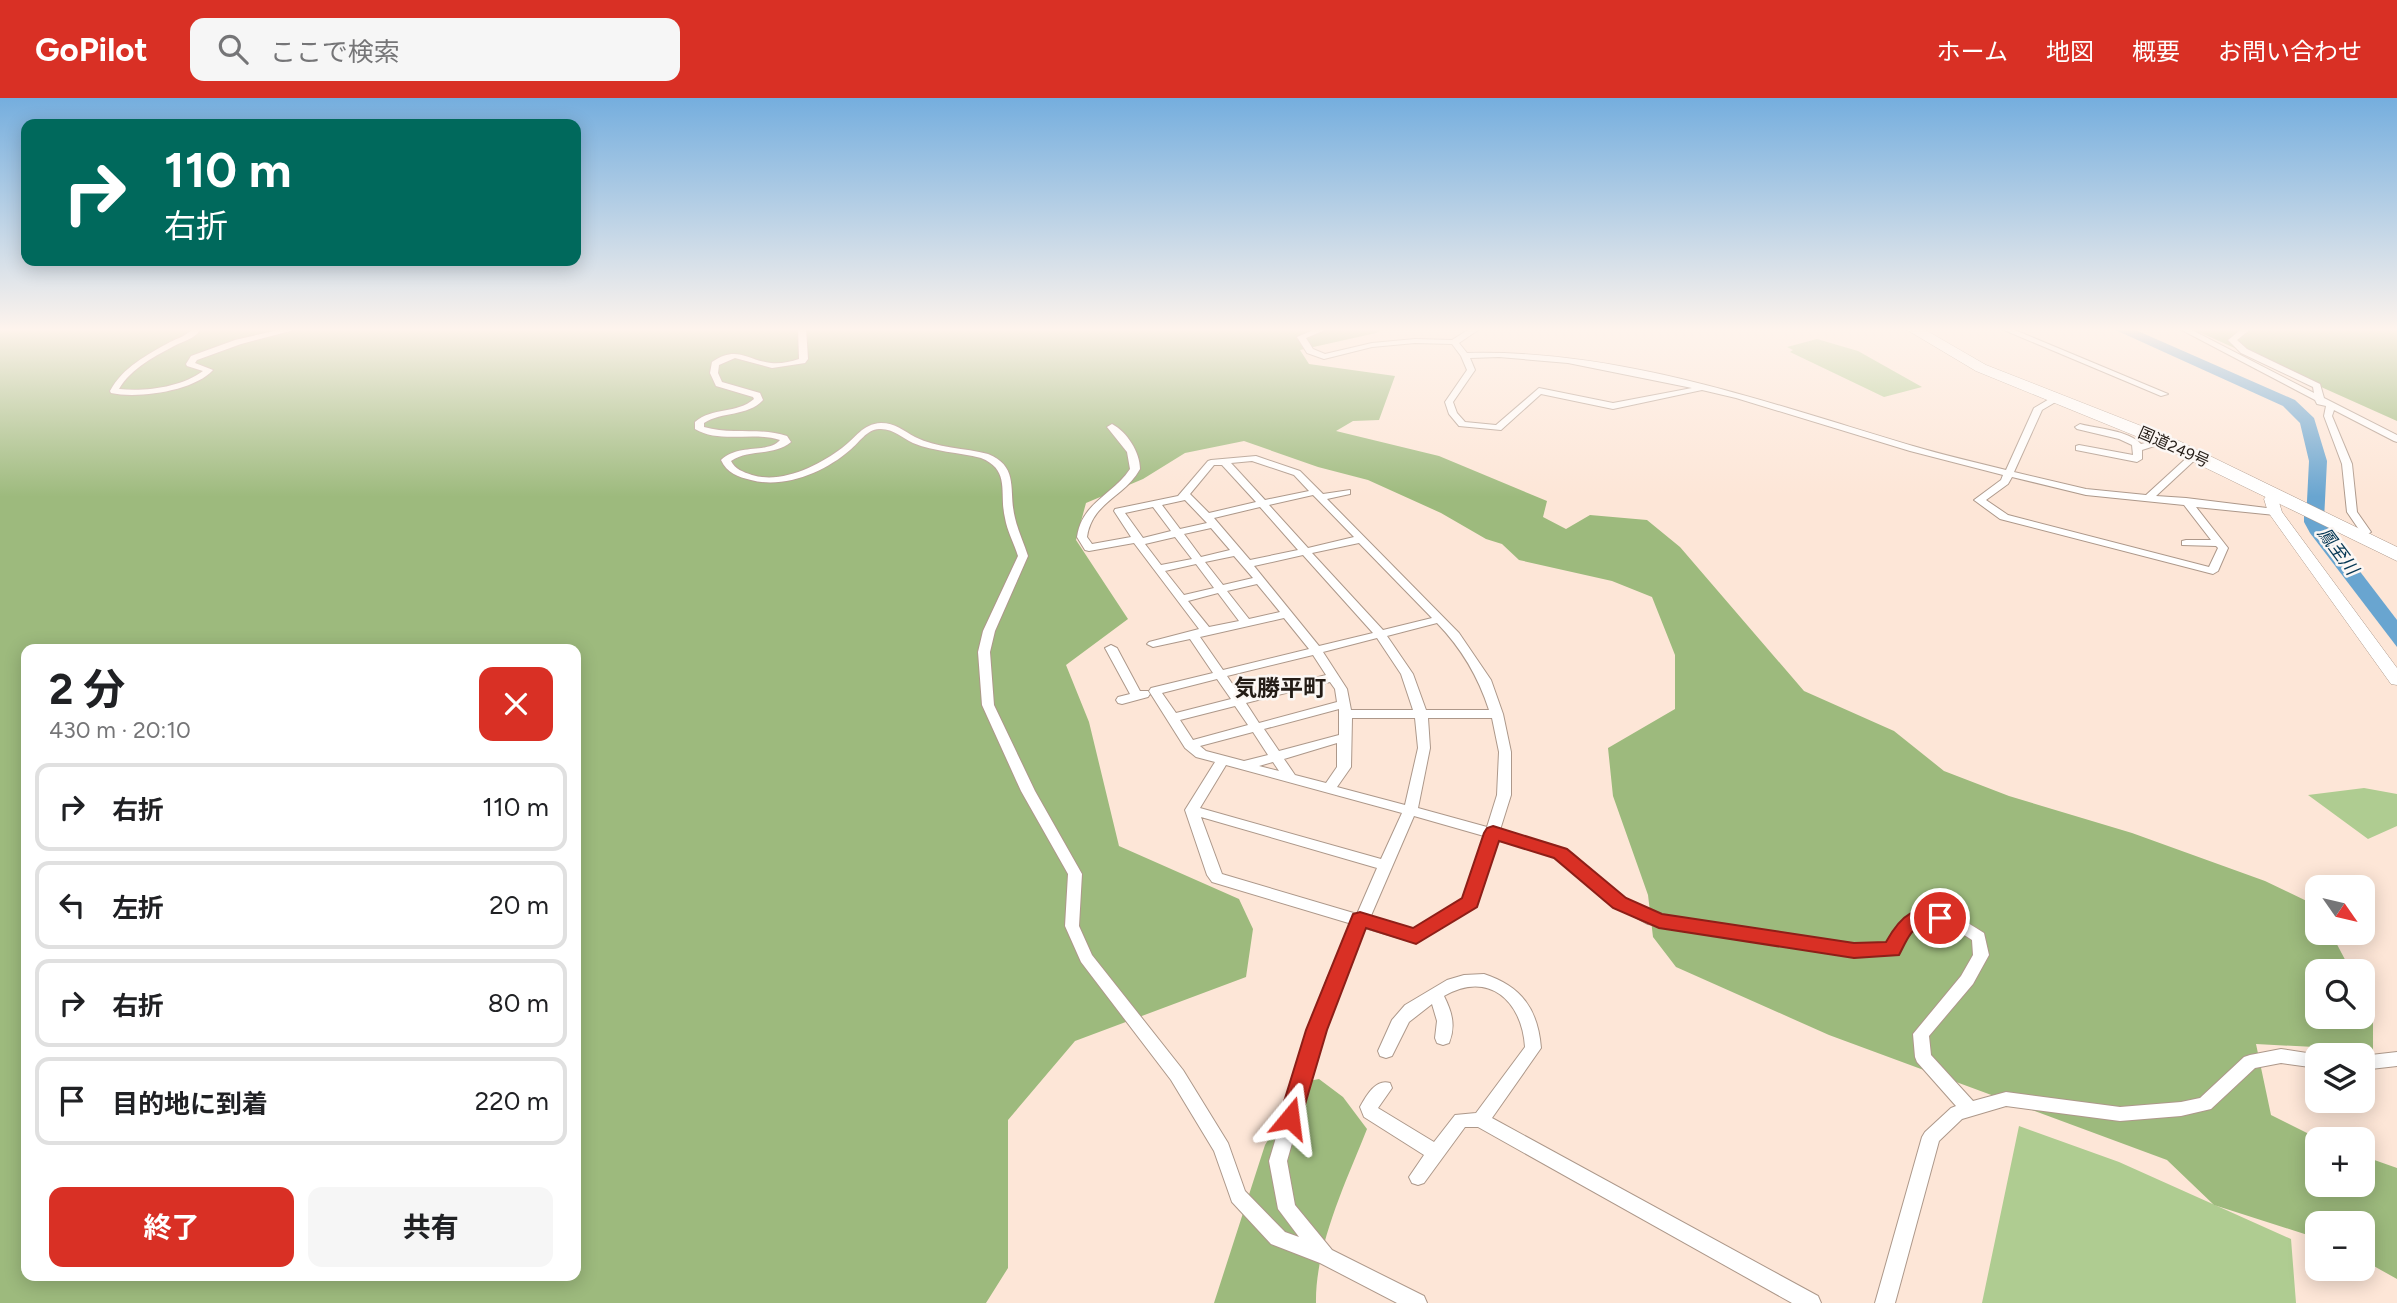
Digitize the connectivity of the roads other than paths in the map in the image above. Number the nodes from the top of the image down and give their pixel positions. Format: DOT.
graph roads {
  1 [pos="119,384"];
  2 [pos="175,384"];
  3 [pos="720,384"];
  4 [pos="1461,384"];
  5 [pos="1685,384"];
  6 [pos="2022,384"];
  7 [pos="2140,384"];
  8 [pos="2288,384"];
  9 [pos="2313,384"];
  10 [pos="1702,388"];
  11 [pos="2164,394"];
  12 [pos="2056,398"];
  13 [pos="2320,401"];
  14 [pos="2330,407"];
  15 [pos="1112,426"];
  16 [pos="2080,427"];
  17 [pos="2397,439"];
  18 [pos="2165,441"];
  19 [pos="2079,447"];
  20 [pos="2138,448"];
  21 [pos="2195,455"];
  22 [pos="1224,461"];
  23 [pos="2007,475"];
  24 [pos="1347,492"];
  25 [pos="1185,494"];
  26 [pos="1318,495"];
  27 [pos="2150,497"];
  28 [pos="2186,501"];
  29 [pos="2278,501"];
  30 [pos="1155,503"];
  31 [pos="1264,504"];
  32 [pos="1211,520"];
  33 [pos="1176,532"];
  34 [pos="2357,535"];
  35 [pos="1361,539"];
  36 [pos="1139,540"];
  37 [pos="2186,543"];
  38 [pos="2219,543"];
  39 [pos="1237,552"];
  40 [pos="1305,552"];
  41 [pos="2396,553"];
  42 [pos="1198,560"];
  43 [pos="1247,564"];
  44 [pos="1158,569"];
  45 [pos="1259,580"];
  46 [pos="1221,589"];
  47 [pos="1181,599"];
  48 [pos="1453,612"];
  49 [pos="1287,614"];
  50 [pos="1438,618"];
  51 [pos="1246,623"];
  52 [pos="1206,632"];
  53 [pos="1380,634"];
  54 [pos="1193,635"];
  55 [pos="1153,644"];
  56 [pos="1111,648"];
  57 [pos="1317,650"];
  58 [pos="1220,673"];
  59 [pos="1334,677"];
  60 [pos="2397,680"];
  61 [pos="1155,691"];
  62 [pos="1137,696"];
  63 [pos="1122,700"];
  64 [pos="1238,701"];
  65 [pos="1345,709"];
  66 [pos="1421,714"];
  67 [pos="1497,714"];
  68 [pos="1172,718"];
  69 [pos="1256,727"];
  70 [pos="1345,740"];
  71 [pos="1190,745"];
  72 [pos="1276,757"];
  73 [pos="1223,760"];
  74 [pos="1243,766"];
  75 [pos="1291,779"];
  76 [pos="1328,790"];
  77 [pos="1192,810"];
  78 [pos="1409,812"];
  79 [pos="1493,833"];
  80 [pos="1385,865"];
  81 [pos="1360,919"];
  82 [pos="1435,994"];
  83 [pos="1443,1038"];
  84 [pos="1387,1051"];
  85 [pos="2305,1059"];
  86 [pos="2397,1059"];
  87 [pos="2375,1062"];
  88 [pos="1384,1088"];
  89 [pos="1970,1109"];
  90 [pos="1480,1120"];
  91 [pos="1436,1153"];
  92 [pos="1419,1177"];
  93 [pos="1326,1257"];
  94 [pos="1799,1300"];
  95 [pos="1417,1303"];
  96 [pos="1885,1303"];
  1 -- 2 [label="street"];
  3 -- 93 [label="street"];
  4 -- 10 [label="street"];
  5 -- 10 [label="street"];
  6 -- 12 [label="highway, 国道249号"];
  7 -- 11 [label="street"];
  8 -- 13 [label="street"];
  9 -- 13 [label="street"];
  10 -- 23 [label="street"];
  12 -- 18 [label="highway, 国道249号"];
  12 -- 23 [label="street"];
  13 -- 14 [label="street"];
  14 -- 17 [label="street"];
  14 -- 34 [label="street"];
  15 -- 36 [label="street"];
  16 -- 20 [label="street"];
  18 -- 20 [label="street"];
  18 -- 21 [label="highway, 国道249号"];
  19 -- 20 [label="street"];
  21 -- 27 [label="street"];
  21 -- 29 [label="highway, 国道249号"];
  22 -- 25 [label="street"];
  22 -- 26 [label="street"];
  22 -- 31 [label="street"];
  23 -- 27 [label="street"];
  23 -- 38 [label="street"];
  24 -- 26 [label="street"];
  25 -- 30 [label="street"];
  25 -- 32 [label="street"];
  26 -- 31 [label="street"];
  26 -- 35 [label="street"];
  27 -- 28 [label="street"];
  28 -- 29 [label="street"];
  28 -- 38 [label="street"];
  29 -- 34 [label="highway, 国道249号"];
  29 -- 60 [label="street"];
  30 -- 33 [label="street"];
  30 -- 36 [label="street"];
  31 -- 32 [label="street"];
  31 -- 40 [label="street"];
  32 -- 33 [label="street"];
  32 -- 39 [label="street"];
  33 -- 36 [label="street"];
  33 -- 42 [label="street"];
  34 -- 41 [label="highway, 国道249号"];
  35 -- 40 [label="street"];
  35 -- 50 [label="street"];
  36 -- 44 [label="street"];
  37 -- 38 [label="street"];
  39 -- 42 [label="street"];
  39 -- 43 [label="street"];
  40 -- 43 [label="street"];
  40 -- 53 [label="street"];
  42 -- 44 [label="street"];
  42 -- 46 [label="street"];
  43 -- 45 [label="street"];
  44 -- 47 [label="street"];
  45 -- 46 [label="street"];
  45 -- 49 [label="street"];
  46 -- 47 [label="street"];
  46 -- 51 [label="street"];
  47 -- 52 [label="street"];
  48 -- 50 [label="street"];
  49 -- 51 [label="street"];
  49 -- 57 [label="street"];
  50 -- 53 [label="street"];
  50 -- 67 [label="street"];
  51 -- 52 [label="street"];
  52 -- 54 [label="street"];
  53 -- 57 [label="street"];
  53 -- 66 [label="street"];
  54 -- 55 [label="street"];
  54 -- 58 [label="street"];
  56 -- 62 [label="street"];
  57 -- 58 [label="street"];
  57 -- 59 [label="street"];
  58 -- 61 [label="street"];
  58 -- 64 [label="street"];
  59 -- 64 [label="street"];
  59 -- 65 [label="street"];
  61 -- 62 [label="street"];
  61 -- 68 [label="street"];
  62 -- 63 [label="street"];
  64 -- 68 [label="street"];
  64 -- 69 [label="street"];
  65 -- 66 [label="street"];
  65 -- 69 [label="street"];
  65 -- 70 [label="street"];
  66 -- 67 [label="street"];
  66 -- 78 [label="street"];
  67 -- 79 [label="street"];
  68 -- 71 [label="street"];
  69 -- 71 [label="street"];
  69 -- 72 [label="street"];
  70 -- 72 [label="street"];
  70 -- 76 [label="street"];
  71 -- 73 [label="street"];
  72 -- 74 [label="street"];
  72 -- 75 [label="street"];
  73 -- 74 [label="street"];
  73 -- 77 [label="street"];
  74 -- 75 [label="street"];
  75 -- 76 [label="street"];
  76 -- 78 [label="street"];
  77 -- 80 [label="street"];
  77 -- 81 [label="street"];
  78 -- 79 [label="street"];
  78 -- 80 [label="street"];
  79 -- 81 [label="street"];
  79 -- 89 [label="street"];
  80 -- 81 [label="street"];
  81 -- 93 [label="street"];
  82 -- 83 [label="street"];
  82 -- 84 [label="street"];
  82 -- 90 [label="street"];
  85 -- 89 [label="street"];
  86 -- 87 [label="street"];
  88 -- 91 [label="street"];
  89 -- 96 [label="street"];
  90 -- 91 [label="street"];
  90 -- 94 [label="street"];
  91 -- 92 [label="street"];
  93 -- 95 [label="street"];
}
